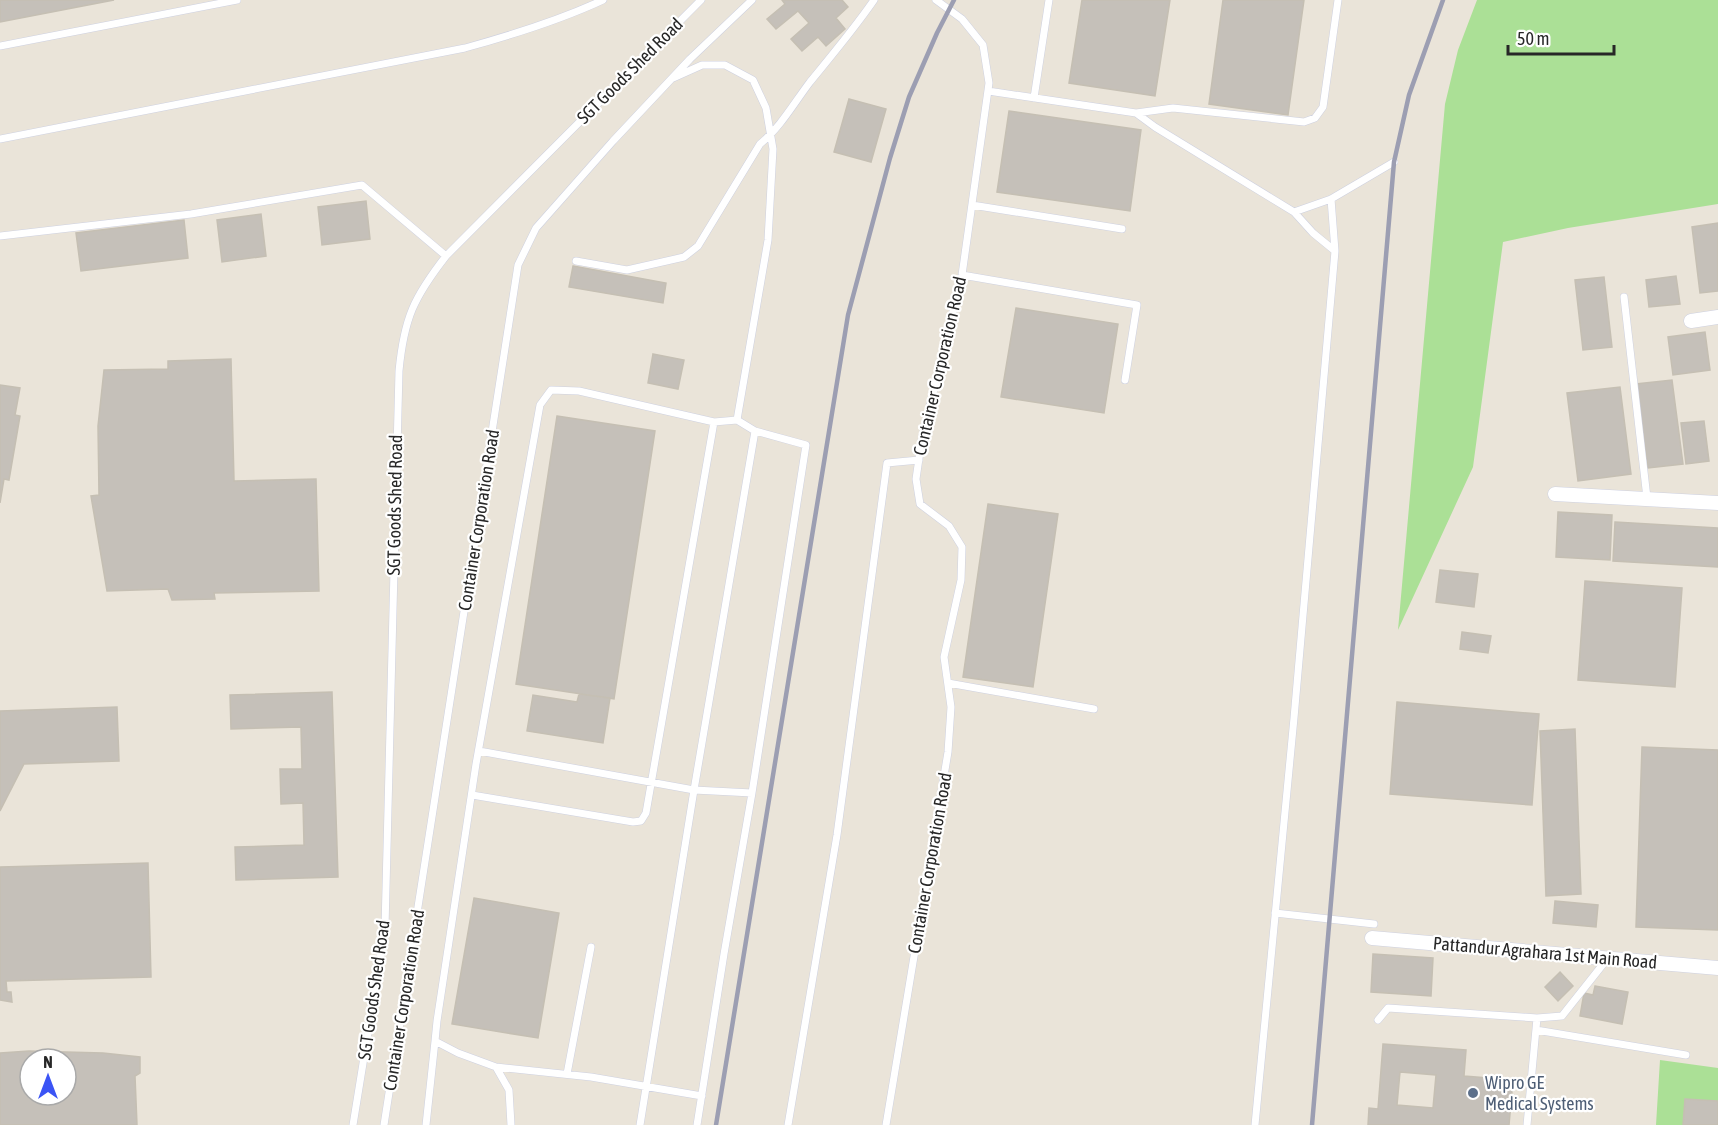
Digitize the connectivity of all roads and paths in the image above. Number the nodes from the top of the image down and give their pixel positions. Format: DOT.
graph roads {
  1 [pos="237,0"];
  2 [pos="603,0"];
  3 [pos="701,0"];
  4 [pos="752,0"];
  5 [pos="874,0"];
  6 [pos="936,0"];
  7 [pos="1049,0"];
  8 [pos="1338,0"];
  9 [pos="0,46"];
  10 [pos="672,78"];
  11 [pos="988,91"];
  12 [pos="1034,98"];
  13 [pos="1136,113"];
  14 [pos="771,136"];
  15 [pos="0,139"];
  16 [pos="1394,162"];
  17 [pos="1331,199"];
  18 [pos="972,205"];
  19 [pos="1294,212"];
  20 [pos="1122,229"];
  21 [pos="0,236"];
  22 [pos="1335,251"];
  23 [pos="446,256"];
  24 [pos="576,261"];
  25 [pos="962,276"];
  26 [pos="1624,297"];
  27 [pos="1718,317"];
  28 [pos="1691,321"];
  29 [pos="1125,380"];
  30 [pos="736,420"];
  31 [pos="714,422"];
  32 [pos="755,431"];
  33 [pos="919,460"];
  34 [pos="1555,494"];
  35 [pos="1647,498"];
  36 [pos="1718,503"];
  37 [pos="948,683"];
  38 [pos="1094,709"];
  39 [pos="479,751"];
  40 [pos="651,783"];
  41 [pos="694,790"];
  42 [pos="752,793"];
  43 [pos="472,795"];
  44 [pos="1275,913"];
  45 [pos="1373,931"];
  46 [pos="591,947"];
  47 [pos="1608,958"];
  48 [pos="1718,968"];
  49 [pos="1537,1018"];
  50 [pos="1378,1020"];
  51 [pos="1536,1030"];
  52 [pos="435,1041"];
  53 [pos="1686,1055"];
  54 [pos="496,1067"];
  55 [pos="567,1074"];
  56 [pos="646,1086"];
  57 [pos="702,1096"];
  58 [pos="353,1125"];
  59 [pos="384,1125"];
  60 [pos="426,1125"];
  61 [pos="511,1125"];
  62 [pos="640,1125"];
  63 [pos="698,1125"];
  64 [pos="788,1125"];
  65 [pos="886,1125"];
  66 [pos="1255,1125"];
  67 [pos="1527,1125"];
  1 -- 9 [label="lane"];
  2 -- 15 [label="lane"];
  3 -- 23 [label="lane, SGT Goods Shed Road"];
  4 -- 10 [label="lane, Container Corporation Road"];
  5 -- 14 [label="lane"];
  6 -- 11 [label="lane, Container Corporation Road"];
  7 -- 12 [label="lane"];
  8 -- 13 [label="lane"];
  10 -- 14 [label="lane"];
  10 -- 59 [label="lane, Container Corporation Road"];
  11 -- 12 [label="lane"];
  11 -- 18 [label="lane, Container Corporation Road"];
  12 -- 13 [label="lane"];
  13 -- 19 [label="lane"];
  14 -- 24 [label="lane"];
  14 -- 30 [label="lane"];
  16 -- 17 [label="lane"];
  17 -- 19 [label="lane"];
  17 -- 22 [label="lane"];
  18 -- 20 [label="lane"];
  18 -- 25 [label="lane, Container Corporation Road"];
  19 -- 22 [label="lane"];
  21 -- 23 [label="lane"];
  22 -- 44 [label="lane"];
  23 -- 58 [label="lane, SGT Goods Shed Road"];
  25 -- 29 [label="lane"];
  25 -- 33 [label="lane, Container Corporation Road"];
  26 -- 35 [label="lane"];
  27 -- 28 [label="street"];
  30 -- 31 [label="lane"];
  30 -- 32 [label="lane"];
  31 -- 39 [label="lane"];
  31 -- 40 [label="lane"];
  32 -- 41 [label="lane"];
  32 -- 42 [label="lane"];
  33 -- 37 [label="lane, Container Corporation Road"];
  33 -- 64 [label="lane"];
  34 -- 35 [label="street"];
  35 -- 36 [label="street"];
  37 -- 38 [label="lane"];
  37 -- 65 [label="lane, Container Corporation Road"];
  39 -- 40 [label="lane"];
  39 -- 43 [label="lane"];
  40 -- 41 [label="lane"];
  40 -- 43 [label="lane"];
  41 -- 42 [label="lane"];
  41 -- 56 [label="lane"];
  42 -- 57 [label="lane"];
  43 -- 52 [label="lane"];
  44 -- 45 [label="lane"];
  44 -- 66 [label="lane"];
  45 -- 47 [label="street, Pattandur Agrahara 1st Main Road"];
  46 -- 55 [label="lane"];
  47 -- 48 [label="street, Pattandur Agrahara 1st Main Road"];
  47 -- 49 [label="lane"];
  49 -- 50 [label="lane"];
  49 -- 51 [label="lane"];
  51 -- 53 [label="lane"];
  51 -- 67 [label="lane"];
  52 -- 54 [label="lane"];
  52 -- 60 [label="lane"];
  54 -- 55 [label="lane"];
  54 -- 61 [label="lane"];
  55 -- 56 [label="lane"];
  56 -- 57 [label="lane"];
  56 -- 62 [label="lane"];
  57 -- 63 [label="lane"];
}
